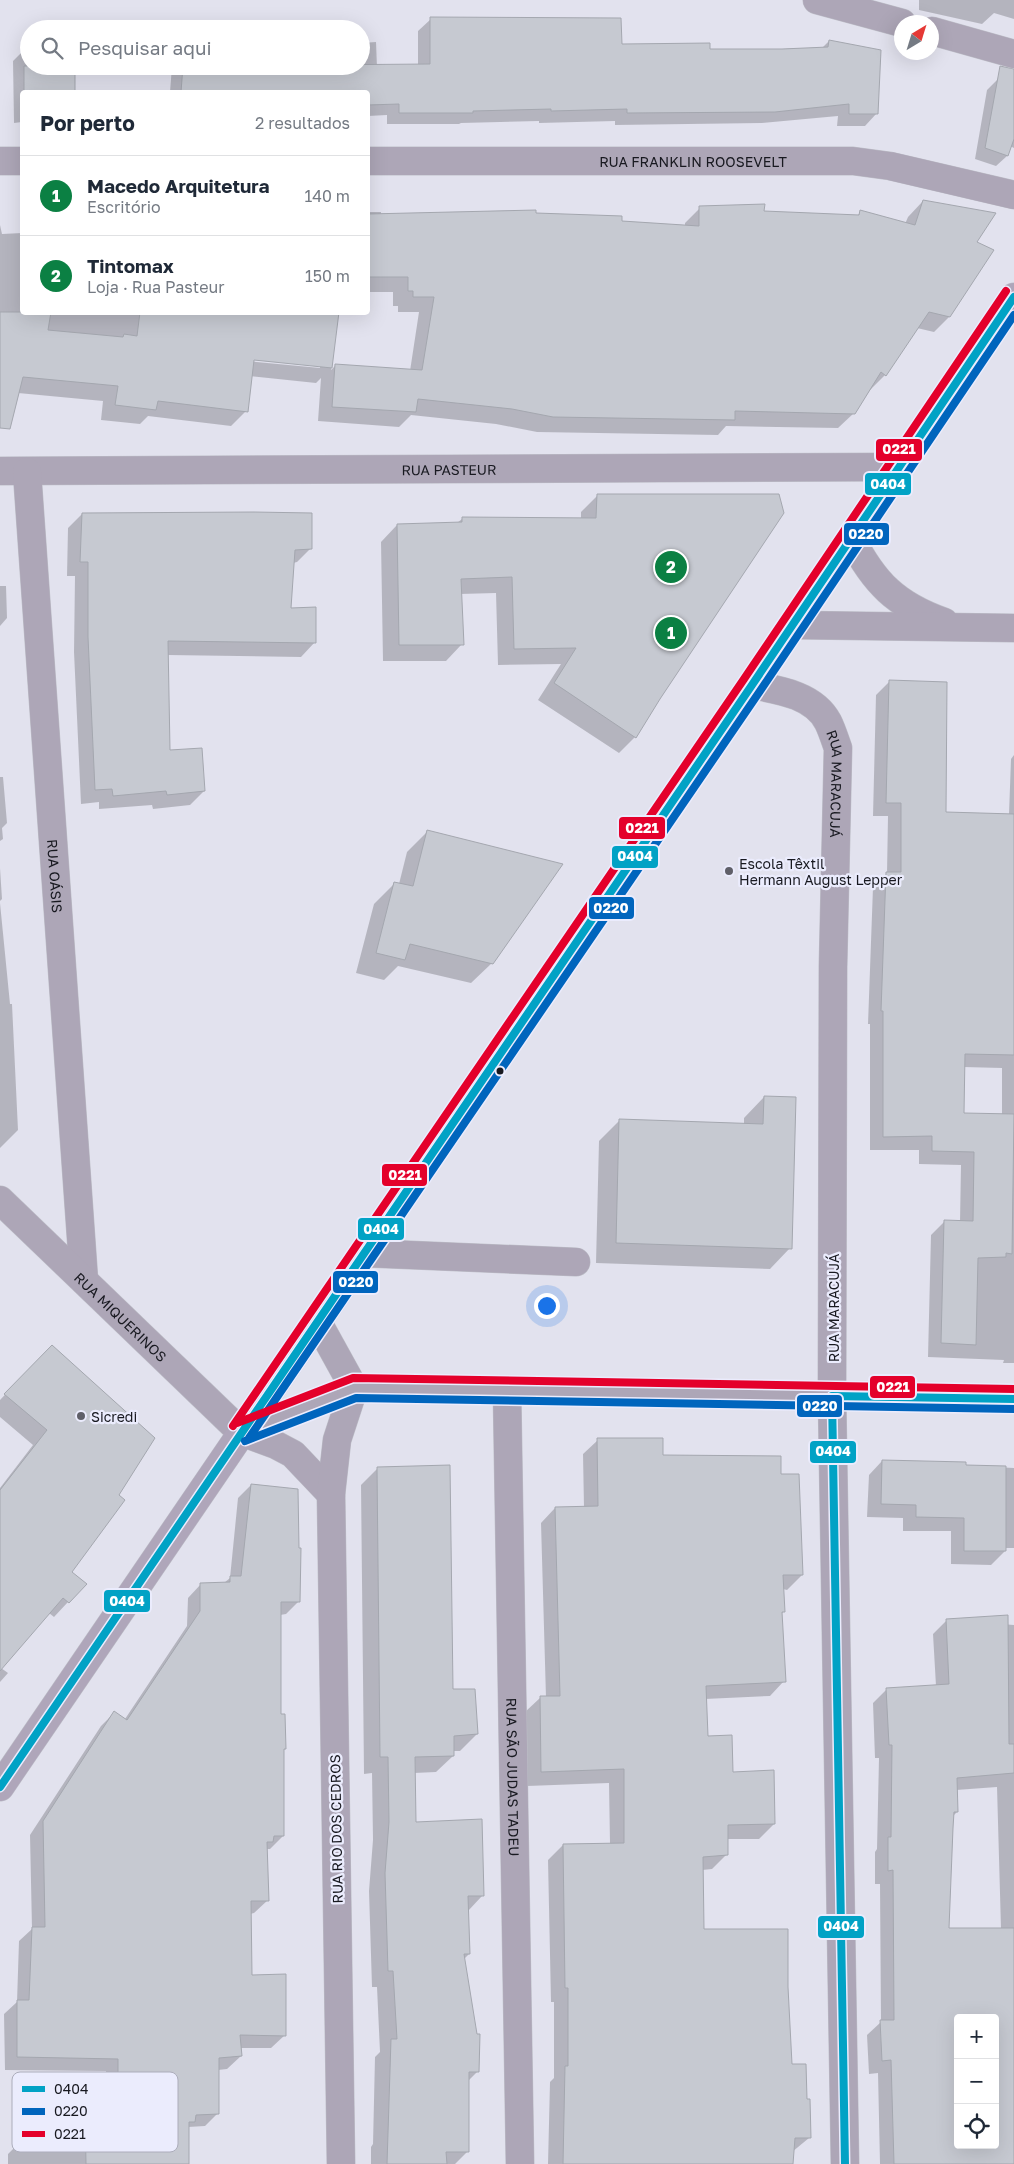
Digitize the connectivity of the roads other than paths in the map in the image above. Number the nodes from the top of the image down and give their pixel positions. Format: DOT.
graph roads {
  1 [pos="817,0"];
  2 [pos="894,21"];
  3 [pos="939,33"];
  4 [pos="1014,54"];
  5 [pos="0,161"];
  6 [pos="20,161"];
  7 [pos="370,161"];
  8 [pos="1014,195"];
  9 [pos="1014,297"];
  10 [pos="898,467"];
  11 [pos="0,471"];
  12 [pos="27,472"];
  13 [pos="851,538"];
  14 [pos="793,625"];
  15 [pos="957,627"];
  16 [pos="1014,628"];
  17 [pos="752,686"];
  18 [pos="0,1200"];
  19 [pos="363,1253"];
  20 [pos="576,1262"];
  21 [pos="84,1280"];
  22 [pos="317,1321"];
  23 [pos="354,1388"];
  24 [pos="506,1391"];
  25 [pos="832,1396"];
  26 [pos="1014,1399"];
  27 [pos="241,1432"];
  28 [pos="331,1494"];
  29 [pos="0,1787"];
  30 [pos="342,2164"];
  31 [pos="520,2164"];
  32 [pos="845,2164"];
  1 -- 2 [label="street"];
  3 -- 4 [label="street"];
  5 -- 6 [label="street"];
  7 -- 8 [label="street, RUA FRANKLIN ROOSEVELT"];
  9 -- 10 [label="main road"];
  10 -- 12 [label="street, RUA PASTEUR"];
  10 -- 13 [label="main road"];
  11 -- 12 [label="street, RUA PASTEUR"];
  12 -- 21 [label="street, RUA OÁSIS"];
  13 -- 14 [label="main road"];
  13 -- 15 [label="street"];
  14 -- 15 [label="street"];
  14 -- 17 [label="main road"];
  15 -- 16 [label="street"];
  17 -- 19 [label="main road"];
  17 -- 25 [label="street, RUA MARACUJÁ"];
  18 -- 21 [label="street, RUA MIQUERINOS"];
  19 -- 20 [label="street"];
  19 -- 22 [label="main road"];
  21 -- 27 [label="street, RUA MIQUERINOS"];
  22 -- 23 [label="street"];
  22 -- 27 [label="main road"];
  23 -- 24 [label="street"];
  23 -- 27 [label="street"];
  23 -- 28 [label="street, RUA RIO DOS CEDROS"];
  24 -- 25 [label="street"];
  24 -- 31 [label="street, RUA SÃO JUDAS TADEU"];
  25 -- 26 [label="street"];
  25 -- 32 [label="street, RUA MARACUJÁ"];
  27 -- 28 [label="street"];
  27 -- 29 [label="main road"];
  28 -- 30 [label="street, RUA RIO DOS CEDROS"];
}
